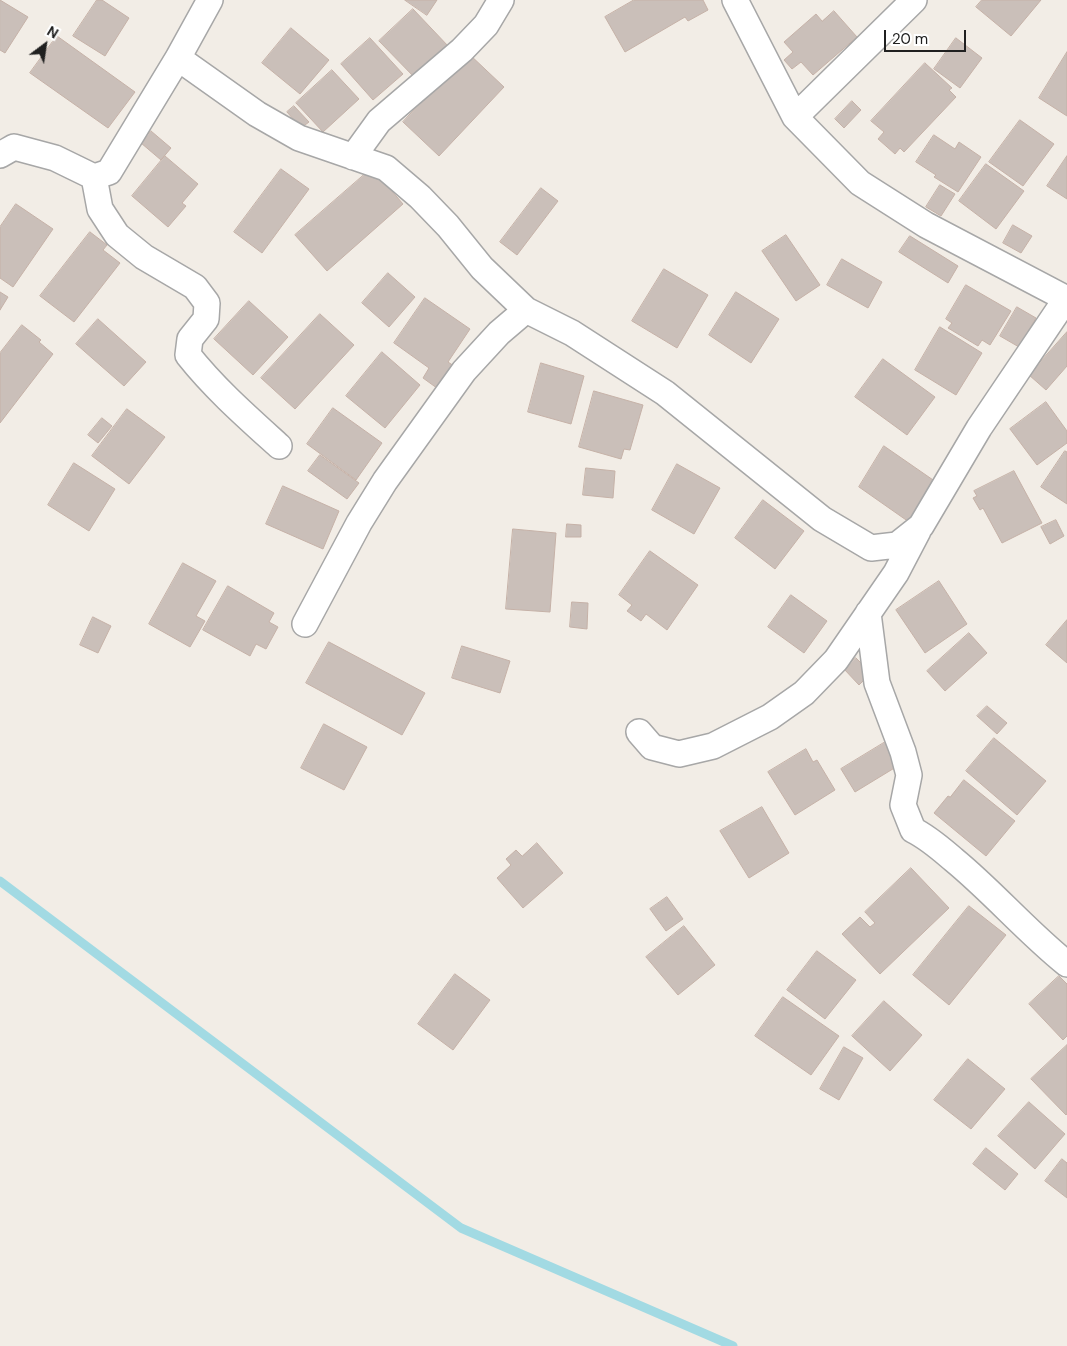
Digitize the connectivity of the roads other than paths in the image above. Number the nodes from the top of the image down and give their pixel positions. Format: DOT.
graph roads {
  1 [pos="210,0"];
  2 [pos="501,0"];
  3 [pos="735,0"];
  4 [pos="914,0"];
  5 [pos="178,58"];
  6 [pos="795,117"];
  7 [pos="0,155"];
  8 [pos="353,157"];
  9 [pos="94,176"];
  10 [pos="1066,299"];
  11 [pos="526,310"];
  12 [pos="279,446"];
  13 [pos="921,526"];
  14 [pos="868,613"];
  15 [pos="305,624"];
  16 [pos="639,732"];
  17 [pos="1067,964"];
  1 -- 5 [label="street"];
  2 -- 8 [label="street"];
  3 -- 6 [label="street"];
  4 -- 6 [label="street"];
  5 -- 8 [label="street"];
  5 -- 9 [label="street"];
  6 -- 10 [label="street"];
  7 -- 9 [label="street"];
  8 -- 11 [label="street"];
  9 -- 12 [label="street"];
  10 -- 13 [label="street"];
  11 -- 13 [label="street"];
  11 -- 15 [label="street"];
  13 -- 14 [label="street"];
  14 -- 16 [label="street"];
  14 -- 17 [label="street"];
}
